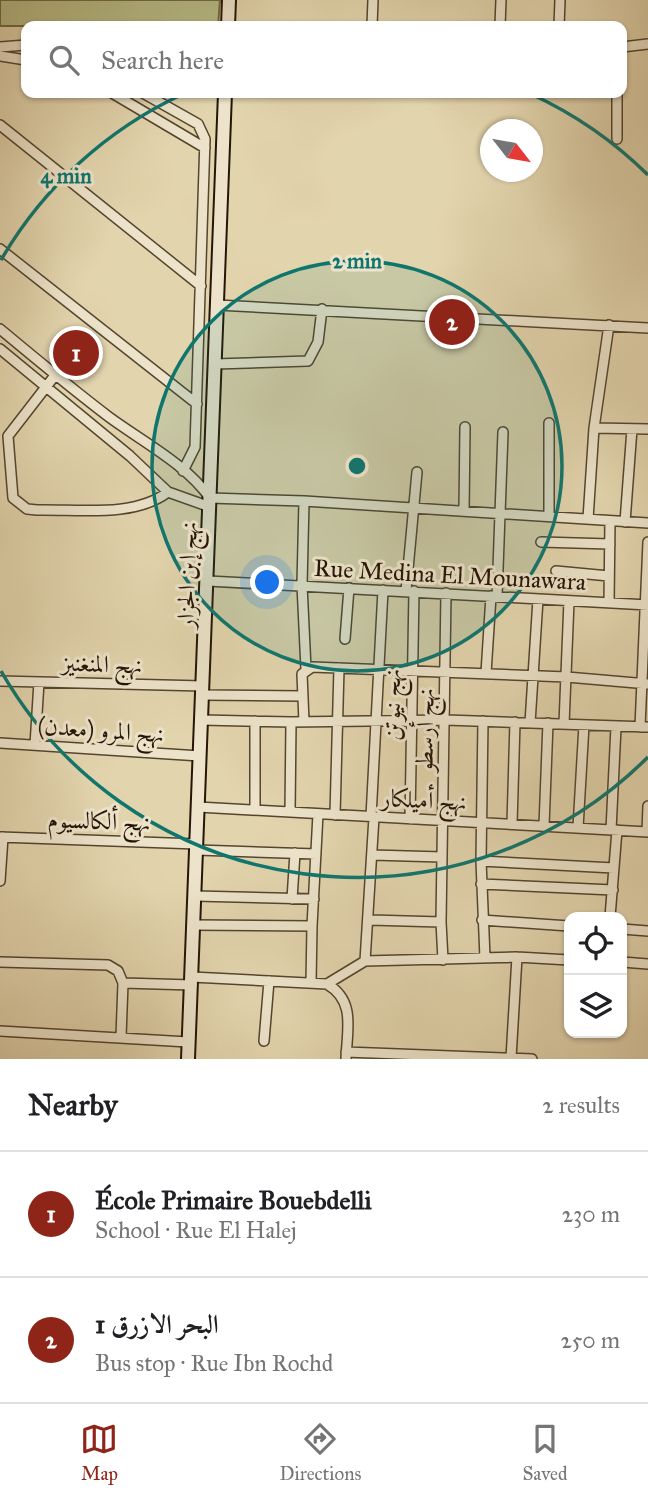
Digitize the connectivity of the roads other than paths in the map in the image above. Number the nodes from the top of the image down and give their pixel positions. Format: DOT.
graph roads {
  1 [pos="229,0"];
  2 [pos="373,0"];
  3 [pos="500,0"];
  4 [pos="560,0"];
  5 [pos="228,21"];
  6 [pos="373,21"];
  7 [pos="500,21"];
  8 [pos="559,21"];
  9 [pos="648,44"];
  10 [pos="21,45"];
  11 [pos="627,46"];
  12 [pos="0,47"];
  13 [pos="0,56"];
  14 [pos="21,59"];
  15 [pos="120,98"];
  16 [pos="153,98"];
  17 [pos="225,98"];
  18 [pos="617,98"];
  19 [pos="0,125"];
  20 [pos="617,139"];
  21 [pos="205,149"];
  22 [pos="0,249"];
  23 [pos="201,286"];
  24 [pos="217,305"];
  25 [pos="322,309"];
  26 [pos="608,326"];
  27 [pos="648,328"];
  28 [pos="0,329"];
  29 [pos="0,349"];
  30 [pos="215,364"];
  31 [pos="56,374"];
  32 [pos="45,386"];
  33 [pos="197,404"];
  34 [pos="549,423"];
  35 [pos="465,427"];
  36 [pos="594,428"];
  37 [pos="632,429"];
  38 [pos="648,429"];
  39 [pos="503,432"];
  40 [pos="4,436"];
  41 [pos="183,471"];
  42 [pos="416,472"];
  43 [pos="168,492"];
  44 [pos="304,501"];
  45 [pos="210,503"];
  46 [pos="415,509"];
  47 [pos="464,511"];
  48 [pos="501,513"];
  49 [pos="549,516"];
  50 [pos="588,519"];
  51 [pos="610,521"];
  52 [pos="625,522"];
  53 [pos="648,523"];
  54 [pos="541,542"];
  55 [pos="648,542"];
  56 [pos="610,544"];
  57 [pos="556,571"];
  58 [pos="609,576"];
  59 [pos="208,581"];
  60 [pos="302,585"];
  61 [pos="349,588"];
  62 [pos="383,590"];
  63 [pos="410,591"];
  64 [pos="446,593"];
  65 [pos="494,596"];
  66 [pos="538,599"];
  67 [pos="569,601"];
  68 [pos="609,603"];
  69 [pos="647,605"];
  70 [pos="345,639"];
  71 [pos="339,668"];
  72 [pos="306,669"];
  73 [pos="378,669"];
  74 [pos="411,671"];
  75 [pos="445,672"];
  76 [pos="486,673"];
  77 [pos="534,675"];
  78 [pos="567,677"];
  79 [pos="0,681"];
  80 [pos="39,682"];
  81 [pos="645,683"];
  82 [pos="203,691"];
  83 [pos="302,696"];
  84 [pos="202,720"];
  85 [pos="376,720"];
  86 [pos="412,720"];
  87 [pos="446,720"];
  88 [pos="255,721"];
  89 [pos="483,721"];
  90 [pos="291,722"];
  91 [pos="304,722"];
  92 [pos="339,722"];
  93 [pos="515,722"];
  94 [pos="530,723"];
  95 [pos="548,723"];
  96 [pos="564,724"];
  97 [pos="584,725"];
  98 [pos="616,727"];
  99 [pos="644,727"];
  100 [pos="0,743"];
  101 [pos="35,745"];
  102 [pos="200,756"];
  103 [pos="648,806"];
  104 [pos="198,807"];
  105 [pos="255,810"];
  106 [pos="290,812"];
  107 [pos="318,814"];
  108 [pos="335,815"];
  109 [pos="372,817"];
  110 [pos="410,819"];
  111 [pos="442,821"];
  112 [pos="481,822"];
  113 [pos="512,824"];
  114 [pos="544,826"];
  115 [pos="578,828"];
  116 [pos="614,830"];
  117 [pos="647,832"];
  118 [pos="2,837"];
  119 [pos="197,847"];
  120 [pos="295,853"];
  121 [pos="316,854"];
  122 [pos="372,855"];
  123 [pos="442,857"];
  124 [pos="481,861"];
  125 [pos="614,868"];
  126 [pos="0,881"];
  127 [pos="481,884"];
  128 [pos="612,890"];
  129 [pos="195,896"];
  130 [pos="314,899"];
  131 [pos="292,900"];
  132 [pos="610,912"];
  133 [pos="370,920"];
  134 [pos="482,920"];
  135 [pos="441,922"];
  136 [pos="194,925"];
  137 [pos="312,926"];
  138 [pos="564,926"];
  139 [pos="627,929"];
  140 [pos="648,931"];
  141 [pos="517,957"];
  142 [pos="485,958"];
  143 [pos="443,960"];
  144 [pos="564,960"];
  145 [pos="365,961"];
  146 [pos="0,962"];
  147 [pos="627,962"];
  148 [pos="648,964"];
  149 [pos="192,981"];
  150 [pos="269,981"];
  151 [pos="123,983"];
  152 [pos="312,983"];
  153 [pos="327,984"];
  154 [pos="0,1031"];
  155 [pos="121,1037"];
  156 [pos="264,1041"];
  157 [pos="188,1042"];
  158 [pos="346,1055"];
  159 [pos="511,1058"];
  160 [pos="188,1059"];
  161 [pos="532,1059"];
  1 -- 5 [label="street"];
  2 -- 6 [label="street"];
  3 -- 7 [label="street"];
  4 -- 8 [label="street"];
  9 -- 11 [label="street"];
  10 -- 12 [label="street"];
  13 -- 14 [label="street"];
  15 -- 21 [label="street"];
  16 -- 21 [label="street"];
  17 -- 24 [label="street, نهج إبن الجزار"];
  18 -- 20 [label="street"];
  19 -- 23 [label="street"];
  21 -- 23 [label="street"];
  22 -- 33 [label="street"];
  23 -- 33 [label="street"];
  24 -- 25 [label="street"];
  24 -- 30 [label="street, نهج إبن الجزار"];
  25 -- 26 [label="street"];
  25 -- 30 [label="street"];
  26 -- 27 [label="street"];
  26 -- 36 [label="street"];
  28 -- 31 [label="street"];
  29 -- 32 [label="street"];
  30 -- 45 [label="street, نهج إبن الجزار"];
  31 -- 32 [label="street"];
  31 -- 41 [label="street"];
  32 -- 40 [label="street"];
  32 -- 43 [label="street"];
  33 -- 41 [label="street"];
  34 -- 49 [label="street"];
  35 -- 47 [label="street"];
  36 -- 37 [label="street"];
  36 -- 50 [label="street"];
  37 -- 38 [label="street"];
  37 -- 52 [label="street"];
  39 -- 48 [label="street"];
  40 -- 43 [label="street"];
  41 -- 45 [label="street"];
  42 -- 46 [label="street, نهج نيوتن"];
  43 -- 45 [label="street"];
  44 -- 45 [label="street"];
  44 -- 46 [label="street"];
  44 -- 60 [label="street"];
  45 -- 59 [label="street, نهج إبن الجزار"];
  46 -- 47 [label="street"];
  46 -- 63 [label="street, نهج نيوتن"];
  47 -- 48 [label="street"];
  48 -- 49 [label="street"];
  48 -- 65 [label="street"];
  49 -- 50 [label="street"];
  50 -- 51 [label="street"];
  51 -- 52 [label="street"];
  51 -- 56 [label="street"];
  52 -- 53 [label="street"];
  54 -- 56 [label="street"];
  55 -- 69 [label="street"];
  56 -- 58 [label="street"];
  57 -- 58 [label="street"];
  58 -- 68 [label="street"];
  59 -- 60 [label="street, Rue Medina El Mounawara"];
  59 -- 82 [label="street, نهج إبن الجزار"];
  60 -- 61 [label="street, Rue Medina El Mounawara"];
  60 -- 72 [label="street"];
  61 -- 62 [label="street, Rue Medina El Mounawara"];
  61 -- 70 [label="street"];
  62 -- 63 [label="street, Rue Medina El Mounawara"];
  62 -- 73 [label="street"];
  63 -- 64 [label="street, Rue Medina El Mounawara"];
  63 -- 74 [label="street, نهج نيوتن"];
  64 -- 65 [label="street, Rue Medina El Mounawara"];
  64 -- 75 [label="street, نهج أرسطو"];
  65 -- 66 [label="street, Rue Medina El Mounawara"];
  65 -- 76 [label="street"];
  66 -- 67 [label="street, Rue Medina El Mounawara"];
  66 -- 77 [label="street"];
  67 -- 68 [label="street, Rue Medina El Mounawara"];
  67 -- 78 [label="street"];
  68 -- 69 [label="street, Rue Medina El Mounawara"];
  69 -- 81 [label="street"];
  71 -- 72 [label="street"];
  71 -- 73 [label="street"];
  71 -- 92 [label="street"];
  72 -- 83 [label="street"];
  73 -- 74 [label="street"];
  73 -- 85 [label="street"];
  74 -- 75 [label="street"];
  74 -- 86 [label="street, نهج نيوتن"];
  75 -- 76 [label="street"];
  75 -- 87 [label="street, نهج أرسطو"];
  76 -- 77 [label="street"];
  77 -- 78 [label="street"];
  77 -- 94 [label="street"];
  78 -- 81 [label="street"];
  78 -- 96 [label="street"];
  79 -- 80 [label="street, نهج المنغنيز"];
  80 -- 82 [label="street, نهج المنغنيز"];
  80 -- 101 [label="street"];
  81 -- 99 [label="street"];
  82 -- 83 [label="street, نهج المنغنيز"];
  82 -- 84 [label="street, نهج إبن الجزار"];
  83 -- 91 [label="street"];
  84 -- 88 [label="street"];
  84 -- 102 [label="street, نهج إبن الجزار"];
  85 -- 86 [label="street"];
  85 -- 92 [label="street"];
  85 -- 109 [label="street"];
  86 -- 87 [label="street"];
  86 -- 110 [label="street, نهج نيوتن"];
  87 -- 89 [label="street"];
  87 -- 111 [label="street, نهج أرسطو"];
  88 -- 90 [label="street"];
  88 -- 105 [label="street"];
  89 -- 93 [label="street"];
  89 -- 112 [label="street"];
  90 -- 91 [label="street"];
  90 -- 106 [label="street"];
  91 -- 92 [label="street"];
  92 -- 108 [label="street"];
  93 -- 94 [label="street"];
  93 -- 113 [label="street"];
  94 -- 95 [label="street"];
  95 -- 96 [label="street"];
  95 -- 114 [label="street"];
  96 -- 97 [label="street"];
  97 -- 98 [label="street"];
  97 -- 115 [label="street"];
  98 -- 99 [label="street"];
  98 -- 116 [label="street"];
  100 -- 101 [label="street, نهج المرو (معدن)"];
  101 -- 102 [label="street, نهج المرو (معدن)"];
  102 -- 104 [label="street, نهج إبن الجزار"];
  103 -- 117 [label="street"];
  104 -- 105 [label="street, نهج أميلكار"];
  104 -- 119 [label="street, نهج إبن الجزار"];
  105 -- 106 [label="street, نهج أميلكار"];
  106 -- 107 [label="street, نهج أميلكار"];
  107 -- 108 [label="street, نهج أميلكار"];
  107 -- 121 [label="street"];
  108 -- 109 [label="street, نهج أميلكار"];
  109 -- 110 [label="street, نهج أميلكار"];
  109 -- 122 [label="street"];
  110 -- 111 [label="street, نهج أميلكار"];
  111 -- 112 [label="street, نهج أميلكار"];
  111 -- 123 [label="street, نهج أرسطو"];
  112 -- 113 [label="street, نهج أميلكار"];
  112 -- 124 [label="street"];
  113 -- 114 [label="street, نهج أميلكار"];
  114 -- 115 [label="street, نهج أميلكار"];
  115 -- 116 [label="street, نهج أميلكار"];
  116 -- 117 [label="street, نهج أميلكار"];
  116 -- 125 [label="street"];
  118 -- 119 [label="street, نهج ألكالسيوم"];
  118 -- 126 [label="street"];
  119 -- 120 [label="street, نهج ألكالسيوم"];
  119 -- 129 [label="street, نهج إبن الجزار"];
  120 -- 121 [label="street, نهج ألكالسيوم"];
  120 -- 131 [label="street"];
  121 -- 130 [label="street"];
  122 -- 123 [label="street"];
  122 -- 133 [label="street"];
  123 -- 135 [label="street, نهج أرسطو"];
  124 -- 125 [label="street"];
  124 -- 127 [label="street"];
  125 -- 128 [label="street"];
  127 -- 128 [label="street"];
  127 -- 134 [label="street"];
  128 -- 132 [label="street"];
  129 -- 131 [label="street"];
  129 -- 136 [label="street, نهج إبن الجزار"];
  130 -- 131 [label="street"];
  130 -- 137 [label="street"];
  133 -- 135 [label="street"];
  133 -- 145 [label="street"];
  134 -- 138 [label="street"];
  134 -- 142 [label="street"];
  135 -- 143 [label="street, نهج أرسطو"];
  136 -- 137 [label="street"];
  136 -- 149 [label="street, نهج إبن الجزار"];
  137 -- 152 [label="street"];
  139 -- 140 [label="street"];
  141 -- 142 [label="street"];
  141 -- 144 [label="street"];
  141 -- 159 [label="street"];
  142 -- 143 [label="street"];
  143 -- 145 [label="street"];
  145 -- 153 [label="street"];
  146 -- 151 [label="street"];
  147 -- 148 [label="street"];
  149 -- 150 [label="street"];
  149 -- 151 [label="street"];
  149 -- 157 [label="street, نهج إبن الجزار"];
  150 -- 152 [label="street"];
  150 -- 156 [label="street"];
  151 -- 155 [label="street"];
  152 -- 153 [label="street"];
  153 -- 158 [label="street"];
  154 -- 155 [label="street"];
  155 -- 157 [label="street"];
  157 -- 160 [label="street, نهج إبن الجزار"];
  158 -- 159 [label="street"];
  159 -- 161 [label="street"];
}
